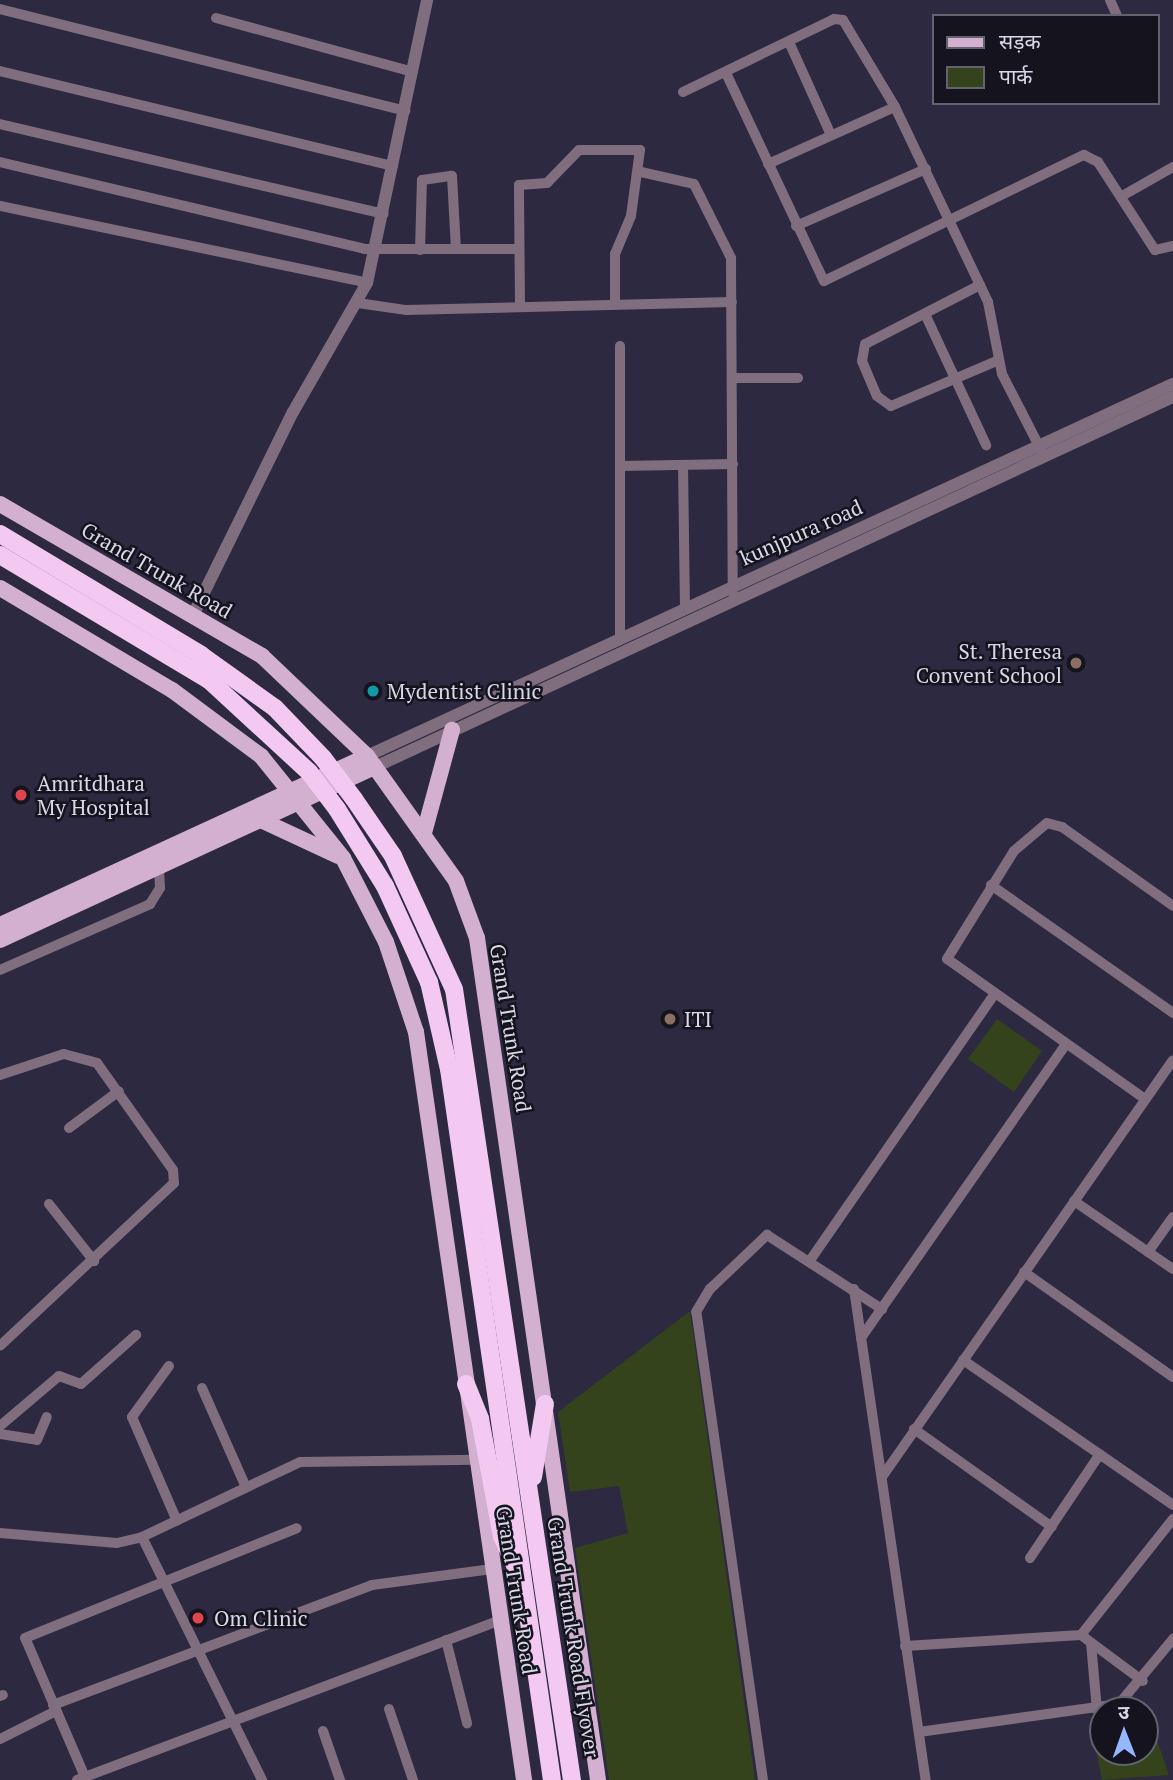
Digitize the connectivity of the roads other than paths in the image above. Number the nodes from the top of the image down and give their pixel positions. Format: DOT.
graph roads {
  1 [pos="425,0"];
  2 [pos="0,9"];
  3 [pos="216,18"];
  4 [pos="789,42"];
  5 [pos="0,71"];
  6 [pos="412,72"];
  7 [pos="726,73"];
  8 [pos="683,92"];
  9 [pos="895,107"];
  10 [pos="405,111"];
  11 [pos="0,124"];
  12 [pos="831,135"];
  13 [pos="0,162"];
  14 [pos="768,164"];
  15 [pos="393,166"];
  16 [pos="1173,167"];
  17 [pos="926,169"];
  18 [pos="640,172"];
  19 [pos="1122,196"];
  20 [pos="0,206"];
  21 [pos="384,214"];
  22 [pos="950,223"];
  23 [pos="796,226"];
  24 [pos="1173,246"];
  25 [pos="456,249"];
  26 [pos="519,249"];
  27 [pos="420,250"];
  28 [pos="376,251"];
  29 [pos="367,283"];
  30 [pos="980,285"];
  31 [pos="732,302"];
  32 [pos="358,303"];
  33 [pos="615,304"];
  34 [pos="520,307"];
  35 [pos="925,314"];
  36 [pos="620,346"];
  37 [pos="999,360"];
  38 [pos="733,378"];
  39 [pos="798,378"];
  40 [pos="955,379"];
  41 [pos="1173,384"];
  42 [pos="1173,397"];
  43 [pos="986,445"];
  44 [pos="1042,452"];
  45 [pos="733,464"];
  46 [pos="682,465"];
  47 [pos="620,466"];
  48 [pos="0,504"];
  49 [pos="0,534"];
  50 [pos="0,555"];
  51 [pos="0,588"];
  52 [pos="733,590"];
  53 [pos="685,605"];
  54 [pos="193,615"];
  55 [pos="620,634"];
  56 [pos="587,657"];
  57 [pos="449,725"];
  58 [pos="371,762"];
  59 [pos="296,798"];
  60 [pos="263,821"];
  61 [pos="424,833"];
  62 [pos="343,859"];
  63 [pos="159,869"];
  64 [pos="990,885"];
  65 [pos="1173,906"];
  66 [pos="0,925"];
  67 [pos="0,940"];
  68 [pos="0,970"];
  69 [pos="994,995"];
  70 [pos="1173,1013"];
  71 [pos="1066,1044"];
  72 [pos="1173,1060"];
  73 [pos="0,1075"];
  74 [pos="119,1091"];
  75 [pos="1145,1099"];
  76 [pos="69,1128"];
  77 [pos="1074,1201"];
  78 [pos="49,1204"];
  79 [pos="1173,1217"];
  80 [pos="1148,1252"];
  81 [pos="811,1259"];
  82 [pos="94,1261"];
  83 [pos="1173,1269"];
  84 [pos="1024,1272"];
  85 [pos="854,1289"];
  86 [pos="882,1309"];
  87 [pos="136,1335"];
  88 [pos="861,1338"];
  89 [pos="0,1346"];
  90 [pos="963,1360"];
  91 [pos="169,1366"];
  92 [pos="1173,1377"];
  93 [pos="466,1384"];
  94 [pos="202,1388"];
  95 [pos="545,1404"];
  96 [pos="47,1417"];
  97 [pos="0,1426"];
  98 [pos="914,1429"];
  99 [pos="0,1434"];
  100 [pos="1100,1454"];
  101 [pos="476,1460"];
  102 [pos="882,1477"];
  103 [pos="245,1485"];
  104 [pos="530,1501"];
  105 [pos="1173,1505"];
  106 [pos="1173,1518"];
  107 [pos="177,1521"];
  108 [pos="1052,1527"];
  109 [pos="297,1528"];
  110 [pos="0,1533"];
  111 [pos="142,1537"];
  112 [pos="1030,1558"];
  113 [pos="492,1569"];
  114 [pos="524,1582"];
  115 [pos="165,1583"];
  116 [pos="500,1620"];
  117 [pos="1081,1635"];
  118 [pos="1173,1639"];
  119 [pos="446,1640"];
  120 [pos="1091,1643"];
  121 [pos="905,1646"];
  122 [pos="199,1651"];
  123 [pos="1143,1681"];
  124 [pos="1096,1696"];
  125 [pos="1127,1696"];
  126 [pos="55,1708"];
  127 [pos="388,1709"];
  128 [pos="1089,1711"];
  129 [pos="236,1723"];
  130 [pos="467,1723"];
  131 [pos="323,1731"];
  132 [pos="919,1732"];
  133 [pos="0,1739"];
  134 [pos="81,1779"];
  135 [pos="262,1780"];
  136 [pos="341,1780"];
  137 [pos="413,1780"];
  138 [pos="524,1780"];
  139 [pos="552,1780"];
  140 [pos="572,1780"];
  141 [pos="598,1780"];
  142 [pos="763,1780"];
  143 [pos="926,1780"];
  1 -- 6 [label="street"];
  2 -- 10 [label="street"];
  3 -- 6 [label="street"];
  4 -- 7 [label="street"];
  4 -- 9 [label="street"];
  4 -- 12 [label="street"];
  5 -- 15 [label="street"];
  6 -- 10 [label="street"];
  7 -- 8 [label="street"];
  7 -- 14 [label="street"];
  9 -- 12 [label="street"];
  9 -- 17 [label="street"];
  10 -- 15 [label="street"];
  11 -- 21 [label="street"];
  12 -- 14 [label="street"];
  13 -- 28 [label="street"];
  14 -- 23 [label="street"];
  15 -- 21 [label="street"];
  16 -- 19 [label="street"];
  17 -- 22 [label="street"];
  17 -- 23 [label="street"];
  18 -- 26 [label="street"];
  18 -- 31 [label="street"];
  18 -- 33 [label="street"];
  19 -- 22 [label="street"];
  19 -- 24 [label="street"];
  20 -- 29 [label="street"];
  21 -- 28 [label="street"];
  22 -- 23 [label="street"];
  22 -- 30 [label="street"];
  25 -- 26 [label="street"];
  25 -- 27 [label="street"];
  25 -- 27 [label="street"];
  26 -- 34 [label="street"];
  27 -- 28 [label="street"];
  28 -- 29 [label="street"];
  29 -- 32 [label="street"];
  30 -- 35 [label="street"];
  30 -- 37 [label="street"];
  31 -- 33 [label="street"];
  31 -- 38 [label="street"];
  32 -- 34 [label="street"];
  32 -- 54 [label="street"];
  33 -- 34 [label="street"];
  35 -- 40 [label="street"];
  35 -- 40 [label="street"];
  36 -- 47 [label="street"];
  37 -- 40 [label="street"];
  37 -- 44 [label="street"];
  38 -- 39 [label="street"];
  38 -- 45 [label="street"];
  40 -- 43 [label="street"];
  41 -- 44 [label="street, kunjpura road"];
  42 -- 44 [label="street, kunjpura road"];
  44 -- 52 [label="street, kunjpura road"];
  45 -- 46 [label="street"];
  45 -- 52 [label="street"];
  46 -- 47 [label="street"];
  46 -- 53 [label="street"];
  47 -- 55 [label="street"];
  48 -- 54 [label="main road, Grand Trunk Road"];
  49 -- 104 [label="highway, Grand Trunk Road Flyover, bridge"];
  50 -- 114 [label="highway, bridge"];
  51 -- 59 [label="main road, Grand Trunk Road"];
  52 -- 53 [label="street, kunjpura road"];
  52 -- 56 [label="street, kunjpura road"];
  53 -- 55 [label="street, kunjpura road"];
  54 -- 58 [label="main road, Grand Trunk Road"];
  55 -- 56 [label="street, kunjpura road"];
  56 -- 57 [label="street, kunjpura road"];
  57 -- 58 [label="street, kunjpura road"];
  57 -- 61 [label="main road"];
  58 -- 59 [label="main road"];
  58 -- 61 [label="main road, Grand Trunk Road"];
  59 -- 60 [label="main road"];
  59 -- 62 [label="main road, Grand Trunk Road"];
  59 -- 66 [label="main road"];
  60 -- 62 [label="main road"];
  60 -- 63 [label="main road"];
  61 -- 95 [label="main road, Grand Trunk Road"];
  62 -- 93 [label="main road, Grand Trunk Road"];
  63 -- 67 [label="main road"];
  63 -- 68 [label="street"];
  64 -- 65 [label="street"];
  64 -- 69 [label="street"];
  64 -- 70 [label="street"];
  69 -- 71 [label="street"];
  69 -- 81 [label="street"];
  71 -- 75 [label="street"];
  71 -- 86 [label="street"];
  72 -- 75 [label="street"];
  73 -- 74 [label="street"];
  74 -- 76 [label="street"];
  74 -- 82 [label="street"];
  75 -- 77 [label="street"];
  77 -- 80 [label="street"];
  77 -- 84 [label="street"];
  78 -- 82 [label="street"];
  79 -- 80 [label="street"];
  80 -- 83 [label="street"];
  81 -- 85 [label="street"];
  81 -- 142 [label="street"];
  82 -- 89 [label="street"];
  84 -- 90 [label="street"];
  84 -- 92 [label="street"];
  85 -- 86 [label="street"];
  85 -- 88 [label="street"];
  86 -- 88 [label="street"];
  87 -- 97 [label="street"];
  88 -- 102 [label="street"];
  90 -- 98 [label="street"];
  90 -- 100 [label="street"];
  91 -- 107 [label="street"];
  93 -- 101 [label="main road, Grand Trunk Road"];
  93 -- 114 [label="highway"];
  94 -- 103 [label="street"];
  95 -- 104 [label="highway"];
  95 -- 141 [label="main road, Grand Trunk Road"];
  96 -- 99 [label="street"];
  98 -- 102 [label="street"];
  98 -- 108 [label="street"];
  100 -- 105 [label="street"];
  100 -- 108 [label="street"];
  101 -- 103 [label="street"];
  101 -- 113 [label="main road, Grand Trunk Road"];
  102 -- 121 [label="street"];
  103 -- 107 [label="street"];
  104 -- 140 [label="highway, Grand Trunk Road Flyover"];
  106 -- 117 [label="street"];
  107 -- 111 [label="street"];
  108 -- 112 [label="street"];
  109 -- 115 [label="street"];
  110 -- 111 [label="street"];
  111 -- 115 [label="street"];
  113 -- 116 [label="main road, Grand Trunk Road"];
  113 -- 122 [label="street"];
  114 -- 139 [label="highway"];
  115 -- 122 [label="street"];
  115 -- 126 [label="street"];
  116 -- 119 [label="street"];
  116 -- 138 [label="main road, Grand Trunk Road"];
  117 -- 120 [label="street"];
  117 -- 121 [label="street"];
  118 -- 123 [label="street"];
  119 -- 129 [label="street"];
  119 -- 130 [label="street"];
  120 -- 123 [label="street"];
  120 -- 124 [label="street"];
  121 -- 132 [label="street"];
  122 -- 126 [label="street"];
  122 -- 129 [label="street"];
  123 -- 125 [label="street"];
  126 -- 133 [label="street"];
  126 -- 134 [label="street"];
  127 -- 137 [label="street"];
  128 -- 132 [label="street"];
  129 -- 134 [label="street"];
  129 -- 135 [label="street"];
  131 -- 136 [label="street"];
  132 -- 143 [label="street"];
}
